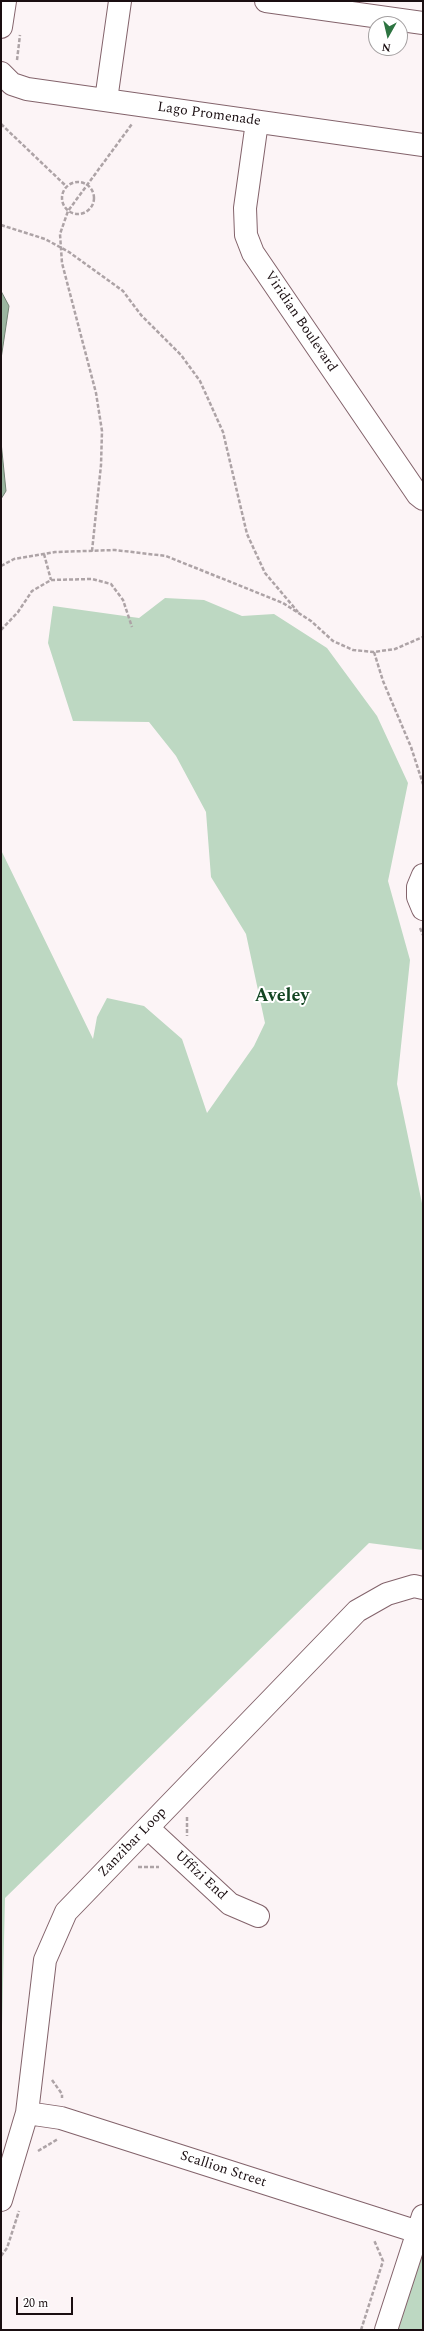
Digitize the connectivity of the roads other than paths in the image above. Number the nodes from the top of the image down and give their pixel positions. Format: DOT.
graph roads {
  1 [pos="5,1"];
  2 [pos="120,1"];
  3 [pos="266,1"];
  4 [pos="423,23"];
  5 [pos="11,29"];
  6 [pos="11,70"];
  7 [pos="106,100"];
  8 [pos="257,122"];
  9 [pos="422,141"];
  10 [pos="423,499"];
  11 [pos="423,875"];
  12 [pos="423,908"];
  13 [pos="423,1588"];
  14 [pos="148,1828"];
  15 [pos="258,1916"];
  16 [pos="27,2113"];
  17 [pos="1,2200"];
  18 [pos="420,2224"];
  19 [pos="386,2330"];
  1 -- 5 [label="street"];
  2 -- 7 [label="street"];
  3 -- 4 [label="street"];
  6 -- 7 [label="street, Lago Promenade"];
  7 -- 8 [label="street, Lago Promenade"];
  8 -- 9 [label="street, Lago Promenade"];
  8 -- 10 [label="street, Viridian Boulevard"];
  11 -- 12 [label="street"];
  13 -- 14 [label="street, Zanzibar Loop"];
  14 -- 15 [label="street, Uffizi End"];
  14 -- 16 [label="street, Zanzibar Loop"];
  16 -- 17 [label="street, Zanzibar Loop"];
  16 -- 18 [label="street, Scallion Street"];
  18 -- 19 [label="street"];
}
